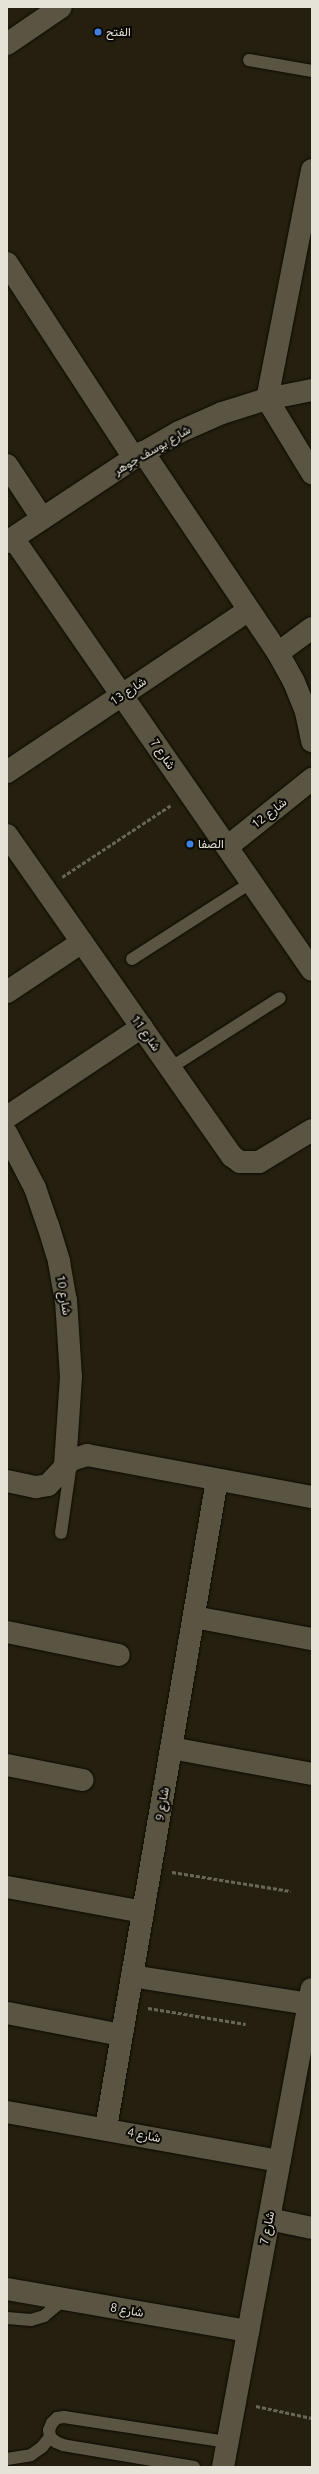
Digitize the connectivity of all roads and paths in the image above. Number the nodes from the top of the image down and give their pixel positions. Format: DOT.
graph roads {
  1 [pos="61,7"];
  2 [pos="7,44"];
  3 [pos="249,60"];
  4 [pos="312,71"];
  5 [pos="312,170"];
  6 [pos="305,243"];
  7 [pos="7,263"];
  8 [pos="312,390"];
  9 [pos="267,399"];
  10 [pos="139,455"];
  11 [pos="7,465"];
  12 [pos="312,473"];
  13 [pos="42,518"];
  14 [pos="10,540"];
  15 [pos="249,610"];
  16 [pos="312,628"];
  17 [pos="278,653"];
  18 [pos="122,695"];
  19 [pos="312,741"];
  20 [pos="7,772"];
  21 [pos="312,779"];
  22 [pos="190,793"];
  23 [pos="7,835"];
  24 [pos="227,847"];
  25 [pos="252,882"];
  26 [pos="45,888"];
  27 [pos="82,942"];
  28 [pos="132,959"];
  29 [pos="312,970"];
  30 [pos="7,992"];
  31 [pos="280,998"];
  32 [pos="142,1027"];
  33 [pos="170,1068"];
  34 [pos="7,1117"];
  35 [pos="312,1130"];
  36 [pos="7,1134"];
  37 [pos="68,1463"];
  38 [pos="217,1480"];
  39 [pos="7,1481"];
  40 [pos="312,1497"];
  41 [pos="61,1533"];
  42 [pos="194,1617"];
  43 [pos="7,1632"];
  44 [pos="312,1639"];
  45 [pos="119,1655"];
  46 [pos="171,1748"];
  47 [pos="7,1765"];
  48 [pos="312,1774"];
  49 [pos="84,1780"];
  50 [pos="151,1869"];
  51 [pos="7,1887"];
  52 [pos="290,1891"];
  53 [pos="143,1912"];
  54 [pos="132,1976"];
  55 [pos="311,1996"];
  56 [pos="127,2005"];
  57 [pos="7,2013"];
  58 [pos="246,2024"];
  59 [pos="121,2035"];
  60 [pos="307,2045"];
  61 [pos="7,2112"];
  62 [pos="106,2128"];
  63 [pos="280,2161"];
  64 [pos="269,2219"];
  65 [pos="312,2228"];
  66 [pos="7,2289"];
  67 [pos="64,2299"];
  68 [pos="7,2318"];
  69 [pos="248,2331"];
  70 [pos="235,2402"];
  71 [pos="312,2418"];
  72 [pos="50,2437"];
  73 [pos="228,2442"];
  74 [pos="7,2459"];
  75 [pos="194,2467"];
  76 [pos="223,2467"];
  1 -- 2 [label="street"];
  3 -- 4 [label="lane"];
  5 -- 6 [label="street"];
  6 -- 9 [label="street"];
  7 -- 10 [label="street"];
  8 -- 9 [label="street, شارع يوسف جوهر"];
  9 -- 10 [label="street, شارع يوسف جوهر"];
  9 -- 12 [label="street"];
  10 -- 13 [label="street, شارع يوسف جوهر"];
  10 -- 15 [label="street"];
  11 -- 13 [label="street"];
  13 -- 14 [label="street, شارع يوسف جوهر"];
  14 -- 18 [label="street, شارع 7"];
  15 -- 17 [label="street"];
  15 -- 18 [label="street, شارع 13"];
  16 -- 17 [label="street"];
  17 -- 19 [label="street"];
  18 -- 20 [label="street, شارع 13"];
  18 -- 22 [label="street, شارع 7"];
  21 -- 24 [label="street, شارع 12"];
  22 -- 24 [label="street, شارع 7"];
  22 -- 26 [label="path"];
  23 -- 26 [label="street, شارع 11"];
  24 -- 25 [label="street, شارع 7"];
  25 -- 28 [label="lane"];
  25 -- 29 [label="street, شارع 7"];
  26 -- 27 [label="street, شارع 11"];
  27 -- 30 [label="street"];
  27 -- 32 [label="street, شارع 11"];
  31 -- 33 [label="lane"];
  32 -- 33 [label="street, شارع 11"];
  32 -- 34 [label="street"];
  33 -- 35 [label="street, شارع 11"];
  36 -- 37 [label="street, شارع 10"];
  37 -- 38 [label="street"];
  37 -- 39 [label="street"];
  37 -- 41 [label="lane"];
  38 -- 40 [label="street"];
  38 -- 42 [label="street, شارع 9"];
  42 -- 44 [label="street"];
  42 -- 46 [label="street, شارع 9"];
  43 -- 45 [label="street"];
  46 -- 48 [label="street"];
  46 -- 50 [label="street, شارع 9"];
  47 -- 49 [label="street"];
  50 -- 52 [label="path"];
  50 -- 53 [label="street, شارع 9"];
  51 -- 53 [label="street"];
  53 -- 54 [label="street, شارع 9"];
  54 -- 55 [label="street"];
  54 -- 56 [label="street, شارع 9"];
  55 -- 60 [label="street, شارع 7"];
  56 -- 58 [label="path"];
  56 -- 59 [label="street, شارع 9"];
  57 -- 59 [label="street"];
  59 -- 62 [label="street, شارع 9"];
  60 -- 63 [label="street, شارع 7"];
  61 -- 62 [label="street, شارع 4"];
  62 -- 63 [label="street, شارع 4"];
  63 -- 64 [label="street, شارع 7"];
  64 -- 65 [label="street"];
  64 -- 69 [label="street, شارع 7"];
  66 -- 67 [label="street, شارع 8"];
  67 -- 68 [label="lane"];
  67 -- 69 [label="street, شارع 8"];
  69 -- 70 [label="street, شارع 7"];
  70 -- 71 [label="path"];
  70 -- 73 [label="street, شارع 7"];
  72 -- 73 [label="lane"];
  72 -- 74 [label="lane"];
  72 -- 75 [label="lane"];
  73 -- 76 [label="street, شارع 7"];
}
